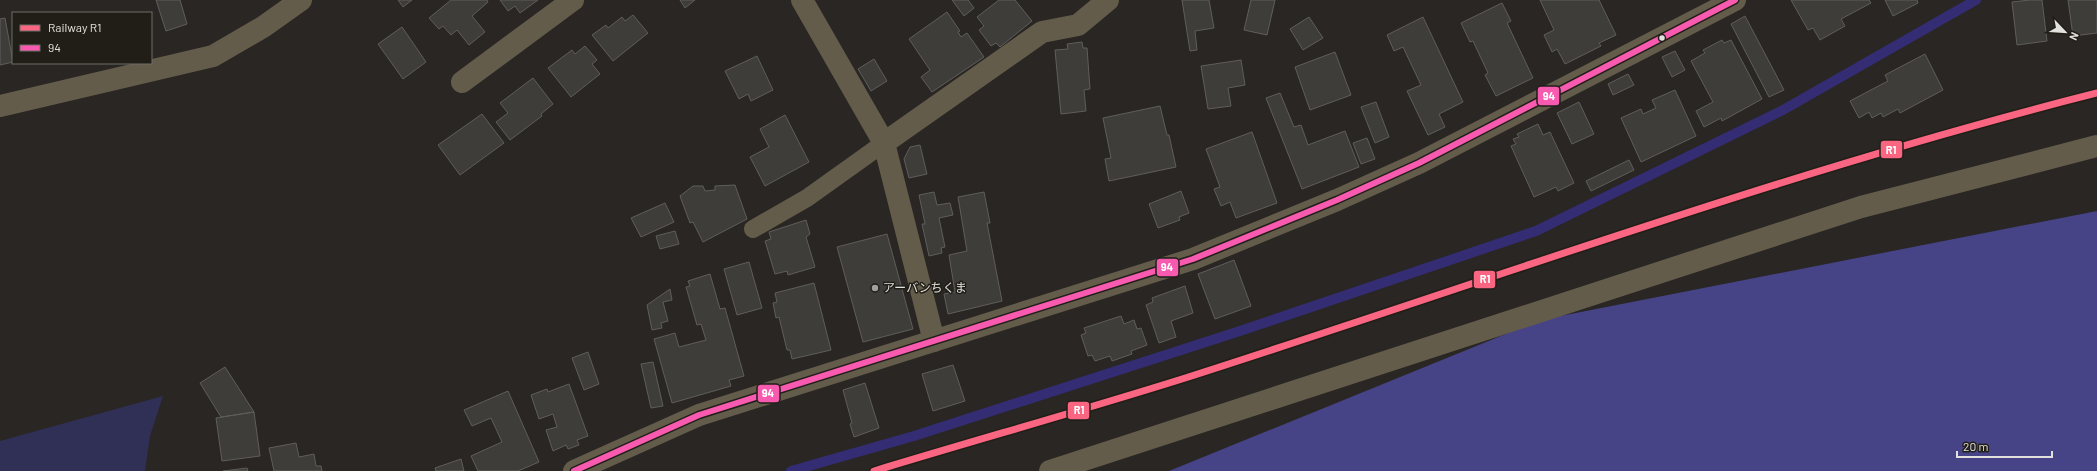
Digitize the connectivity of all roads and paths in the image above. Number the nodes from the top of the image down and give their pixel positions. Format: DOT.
graph roads {
  1 [pos="301,0"];
  2 [pos="573,0"];
  3 [pos="802,0"];
  4 [pos="1108,0"];
  5 [pos="1735,0"];
  6 [pos="462,82"];
  7 [pos="0,106"];
  8 [pos="884,143"];
  9 [pos="2097,146"];
  10 [pos="753,229"];
  11 [pos="934,341"];
  12 [pos="574,471"];
  13 [pos="1050,471"];
  1 -- 7 [label="street"];
  2 -- 6 [label="street"];
  3 -- 8 [label="street"];
  4 -- 8 [label="street"];
  5 -- 11 [label="street"];
  8 -- 10 [label="lane"];
  8 -- 11 [label="street"];
  9 -- 13 [label="street"];
  11 -- 12 [label="street"];
}
